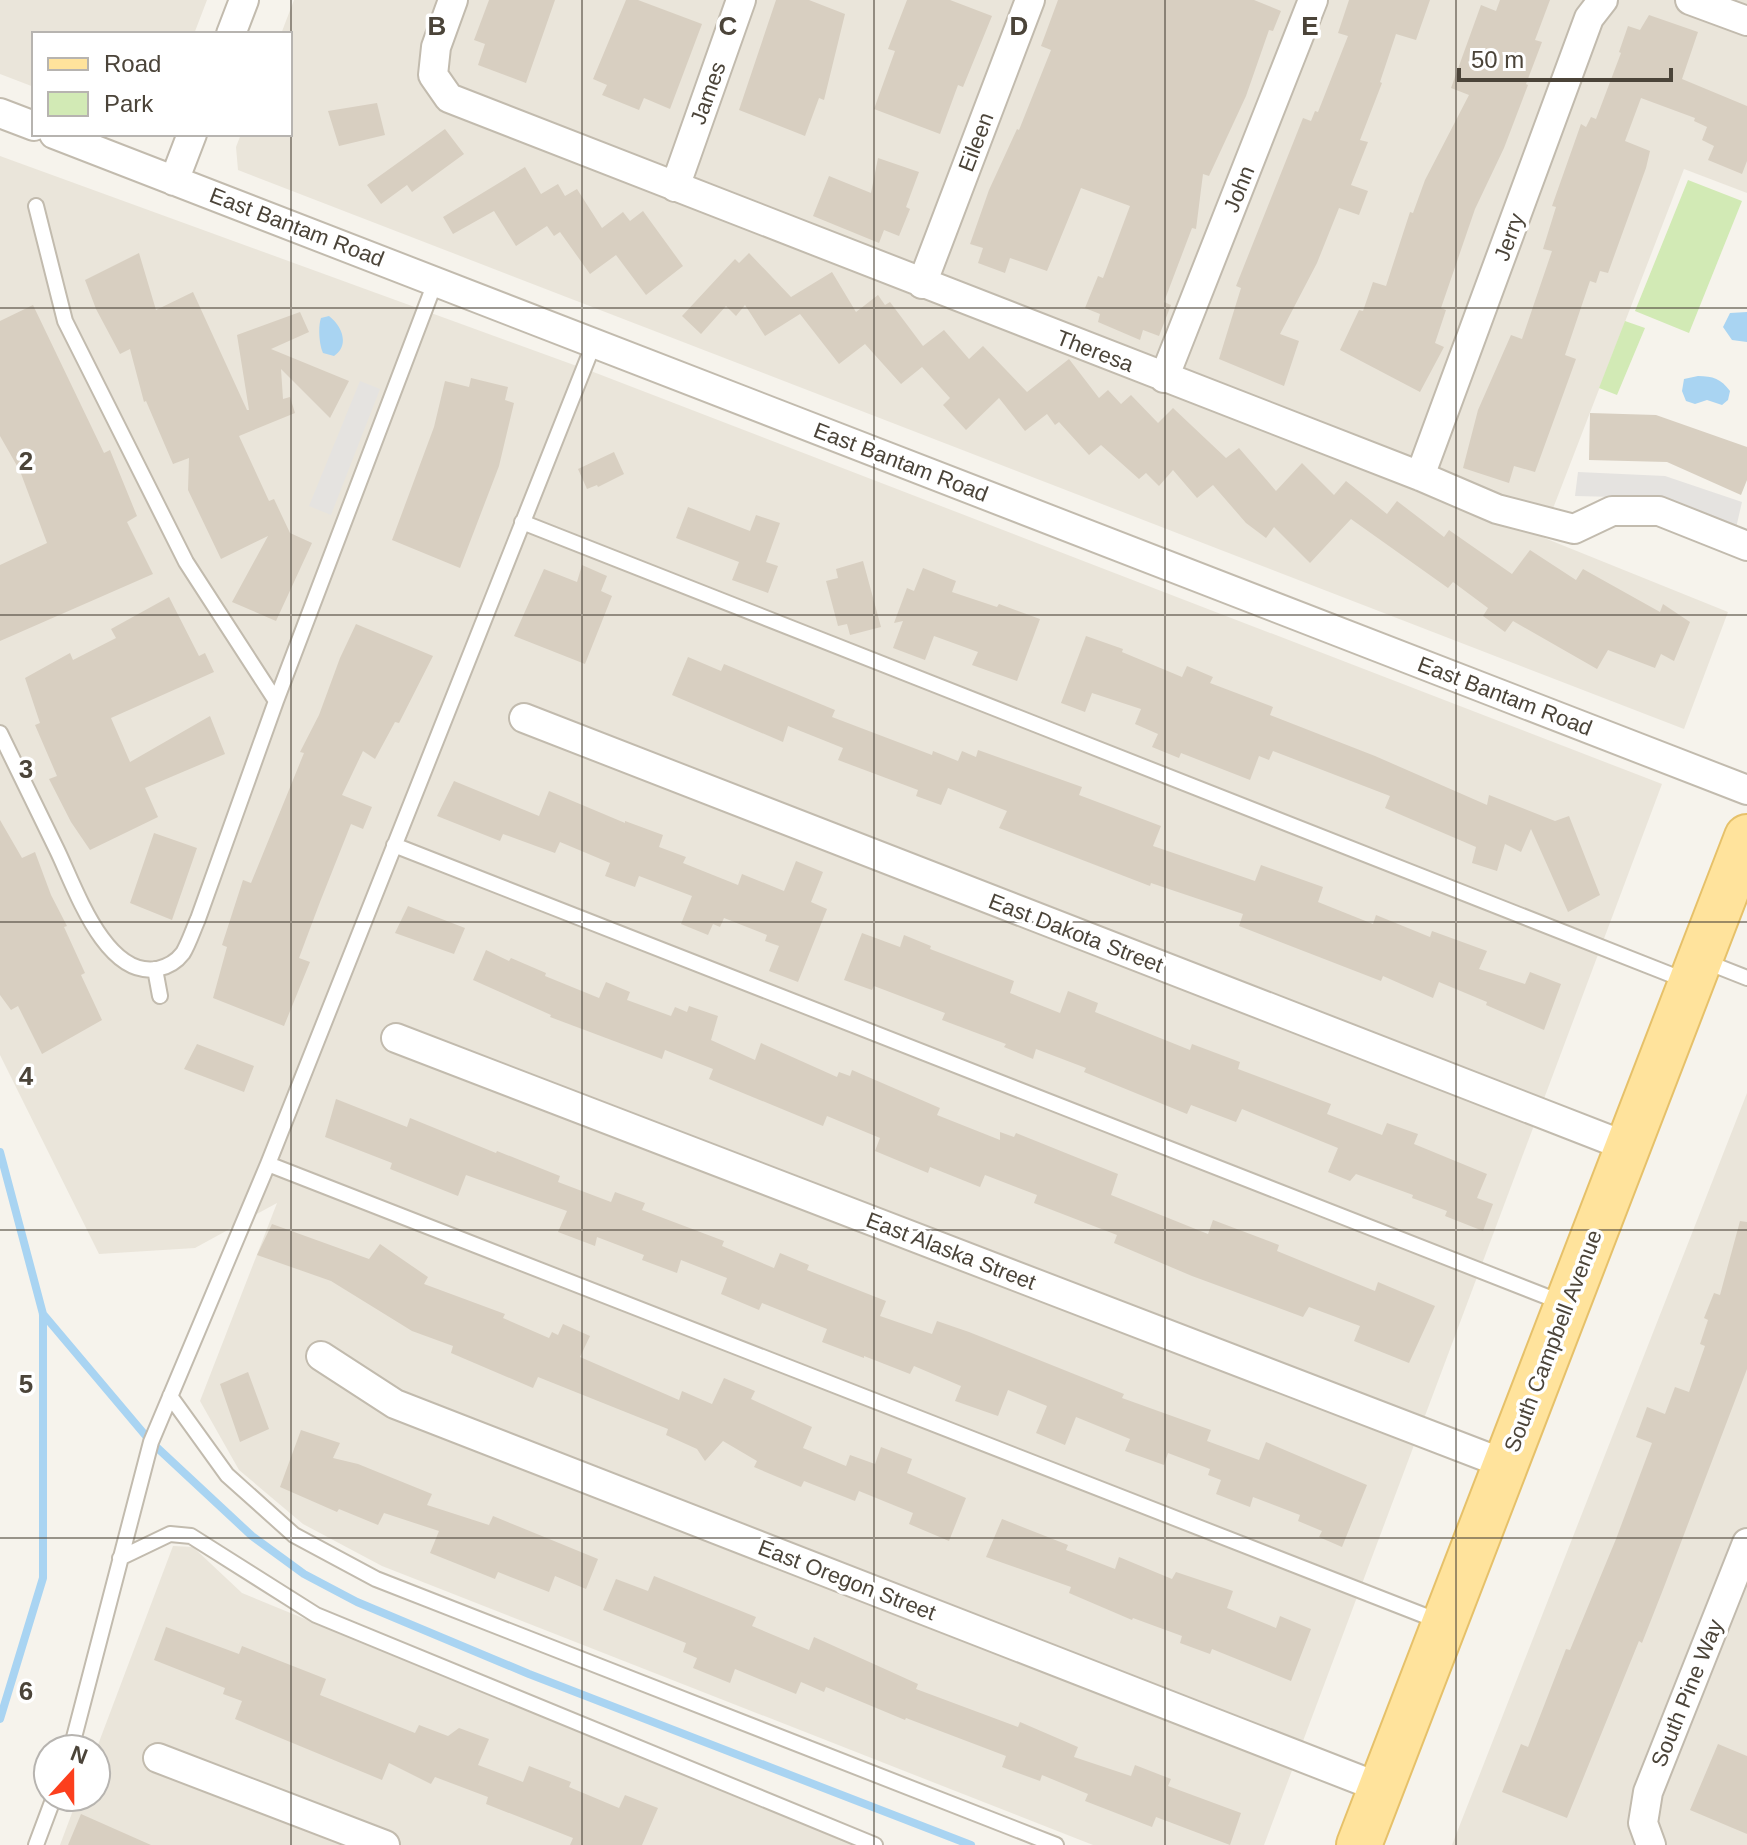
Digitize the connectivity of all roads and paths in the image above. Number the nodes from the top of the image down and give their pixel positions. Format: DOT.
graph roads {
  1 [pos="244,0"];
  2 [pos="453,0"];
  3 [pos="741,0"];
  4 [pos="1030,0"];
  5 [pos="1313,0"];
  6 [pos="1603,0"];
  7 [pos="1690,0"];
  8 [pos="1747,21"];
  9 [pos="232,32"];
  10 [pos="0,113"];
  11 [pos="32,125"];
  12 [pos="59,136"];
  13 [pos="191,136"];
  14 [pos="174,181"];
  15 [pos="675,187"];
  16 [pos="36,206"];
  17 [pos="436,280"];
  18 [pos="922,284"];
  19 [pos="594,343"];
  20 [pos="1164,378"];
  21 [pos="1420,476"];
  22 [pos="522,522"];
  23 [pos="1747,546"];
  24 [pos="276,701"];
  25 [pos="524,718"];
  26 [pos="0,733"];
  27 [pos="1747,790"];
  28 [pos="1747,837"];
  29 [pos="394,845"];
  30 [pos="155,969"];
  31 [pos="1696,971"];
  32 [pos="1747,978"];
  33 [pos="160,996"];
  34 [pos="396,1038"];
  35 [pos="1628,1147"];
  36 [pos="268,1164"];
  37 [pos="1567,1304"];
  38 [pos="321,1356"];
  39 [pos="170,1396"];
  40 [pos="1505,1464"];
  41 [pos="1747,1543"];
  42 [pos="120,1558"];
  43 [pos="1445,1623"];
  44 [pos="75,1733"];
  45 [pos="158,1758"];
  46 [pos="1381,1788"];
  47 [pos="48,1813"];
  48 [pos="1648,1844"];
  49 [pos="36,1845"];
  50 [pos="385,1845"];
  51 [pos="875,1845"];
  52 [pos="1056,1845"];
  53 [pos="1359,1845"];
  1 -- 9 [label="street"];
  2 -- 15 [label="street, Theresa"];
  3 -- 15 [label="street, James"];
  4 -- 18 [label="street, Eileen"];
  5 -- 20 [label="street, John"];
  6 -- 21 [label="street, Jerry"];
  7 -- 8 [label="street"];
  10 -- 11 [label="street"];
  12 -- 14 [label="street, East Bantam Road"];
  13 -- 14 [label="street"];
  14 -- 17 [label="street, East Bantam Road"];
  15 -- 18 [label="street, Theresa"];
  16 -- 24 [label="lane"];
  17 -- 19 [label="street, East Bantam Road"];
  17 -- 24 [label="lane"];
  18 -- 20 [label="street, Theresa"];
  19 -- 22 [label="lane"];
  19 -- 27 [label="street, East Bantam Road"];
  20 -- 21 [label="street, Theresa"];
  21 -- 23 [label="street, Theresa"];
  22 -- 29 [label="lane"];
  22 -- 31 [label="lane"];
  24 -- 30 [label="lane"];
  25 -- 35 [label="street, East Dakota Street"];
  26 -- 30 [label="lane"];
  28 -- 31 [label="main road, South Campbell Avenue"];
  29 -- 36 [label="lane"];
  29 -- 37 [label="lane"];
  30 -- 33 [label="lane"];
  31 -- 32 [label="lane"];
  31 -- 35 [label="main road, South Campbell Avenue"];
  34 -- 40 [label="street, East Alaska Street"];
  35 -- 37 [label="main road, South Campbell Avenue"];
  36 -- 39 [label="lane"];
  36 -- 43 [label="lane"];
  37 -- 40 [label="main road, South Campbell Avenue"];
  38 -- 46 [label="street, East Oregon Street"];
  39 -- 42 [label="lane"];
  39 -- 52 [label="lane"];
  40 -- 43 [label="main road, South Campbell Avenue"];
  41 -- 48 [label="street, South Pine Way"];
  42 -- 44 [label="lane"];
  42 -- 51 [label="lane"];
  43 -- 46 [label="main road, South Campbell Avenue"];
  45 -- 50 [label="street"];
  46 -- 53 [label="main road, South Campbell Avenue"];
  47 -- 49 [label="lane"];
}
